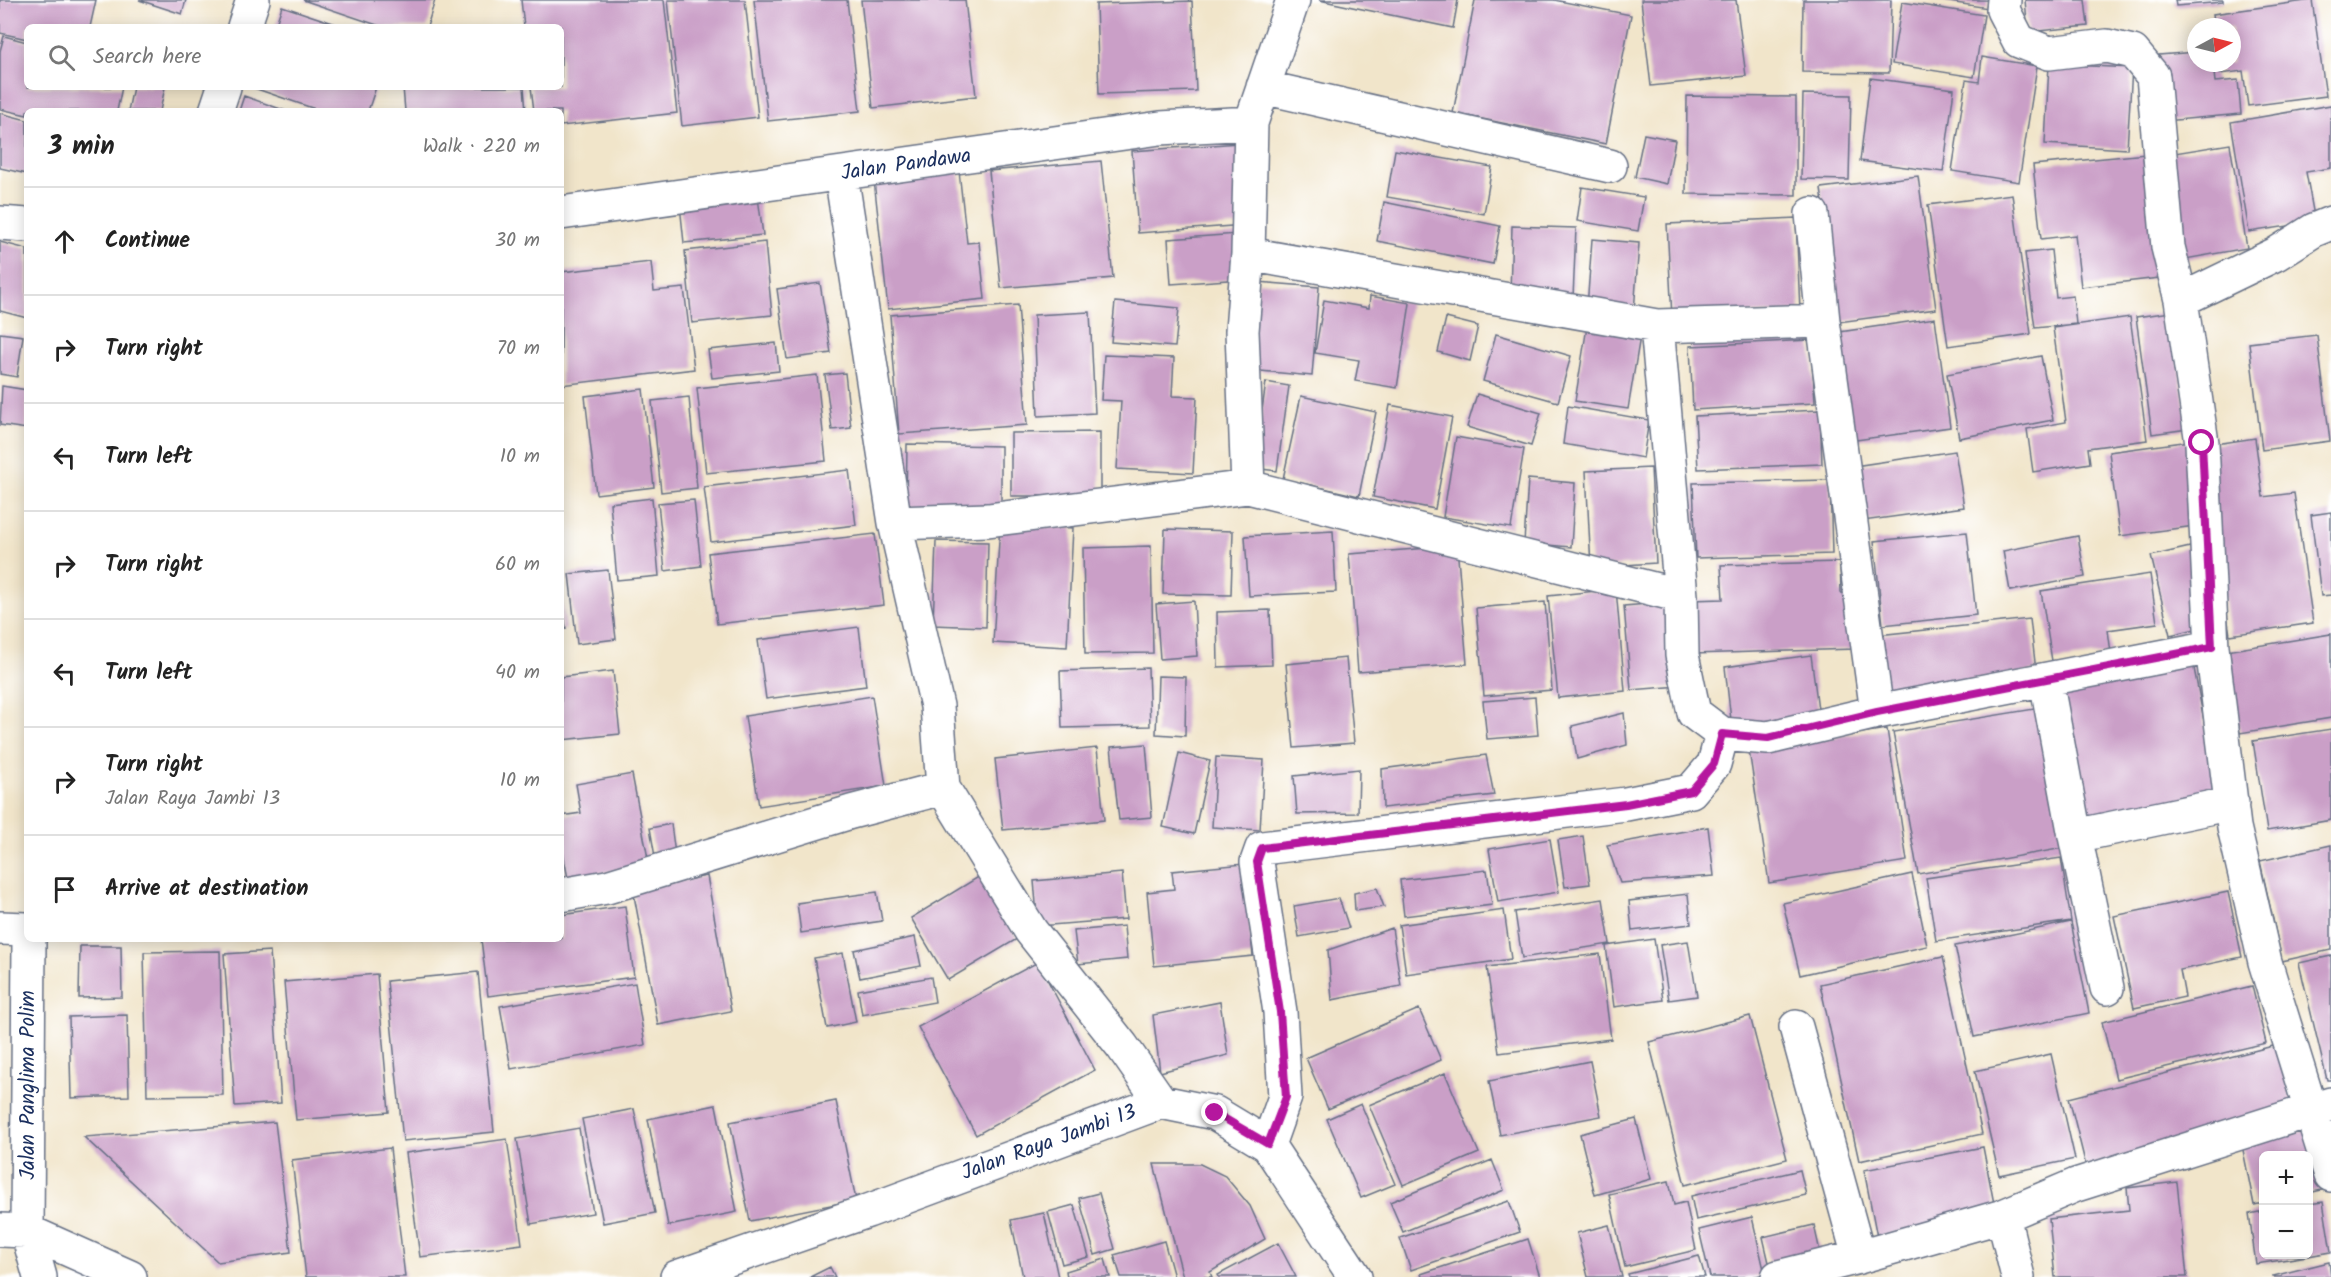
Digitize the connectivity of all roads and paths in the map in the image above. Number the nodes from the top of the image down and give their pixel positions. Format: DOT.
graph roads {
  1 [pos="253,0"];
  2 [pos="1293,0"];
  3 [pos="2004,0"];
  4 [pos="245,24"];
  5 [pos="1263,87"];
  6 [pos="223,90"];
  7 [pos="217,108"];
  8 [pos="1251,123"];
  9 [pos="1610,166"];
  10 [pos="841,174"];
  11 [pos="564,213"];
  12 [pos="1812,214"];
  13 [pos="0,223"];
  14 [pos="2331,223"];
  15 [pos="24,225"];
  16 [pos="1248,254"];
  17 [pos="2181,300"];
  18 [pos="1823,321"];
  19 [pos="1657,326"];
  20 [pos="1248,487"];
  21 [pos="895,523"];
  22 [pos="1681,596"];
  23 [pos="2212,647"];
  24 [pos="2046,680"];
  25 [pos="1877,712"];
  26 [pos="1722,734"];
  27 [pos="943,789"];
  28 [pos="2232,803"];
  29 [pos="2075,836"];
  30 [pos="564,894"];
  31 [pos="0,928"];
  32 [pos="24,930"];
  33 [pos="29,942"];
  34 [pos="2107,988"];
  35 [pos="1796,1027"];
  36 [pos="1161,1102"];
  37 [pos="2322,1107"];
  38 [pos="1268,1144"];
  39 [pos="2331,1175"];
  40 [pos="2003,1216"];
  41 [pos="14,1230"];
  42 [pos="1859,1257"];
  43 [pos="40,1277"];
  44 [pos="130,1277"];
  45 [pos="677,1277"];
  46 [pos="1355,1277"];
  47 [pos="1778,1277"];
  48 [pos="2018,1277"];
  1 -- 4 [label="street"];
  2 -- 5 [label="street"];
  3 -- 17 [label="street"];
  5 -- 8 [label="street"];
  5 -- 9 [label="street"];
  6 -- 7 [label="street"];
  8 -- 10 [label="street, Jalan Pandawa"];
  8 -- 16 [label="street"];
  10 -- 11 [label="street, Jalan Pandawa"];
  10 -- 21 [label="street"];
  12 -- 18 [label="street"];
  13 -- 15 [label="street"];
  14 -- 17 [label="street"];
  16 -- 19 [label="street"];
  16 -- 20 [label="street"];
  17 -- 23 [label="street"];
  18 -- 19 [label="street"];
  18 -- 25 [label="street"];
  19 -- 22 [label="street"];
  20 -- 21 [label="street"];
  20 -- 22 [label="street"];
  21 -- 27 [label="street"];
  22 -- 26 [label="street"];
  23 -- 24 [label="street"];
  23 -- 28 [label="street"];
  24 -- 25 [label="street"];
  24 -- 29 [label="street"];
  25 -- 26 [label="street"];
  26 -- 38 [label="street"];
  27 -- 30 [label="street"];
  27 -- 36 [label="street"];
  28 -- 29 [label="street"];
  28 -- 37 [label="street"];
  29 -- 34 [label="street"];
  31 -- 32 [label="street"];
  33 -- 41 [label="street, Jalan Panglima Polim"];
  35 -- 42 [label="street"];
  36 -- 38 [label="street, Jalan Raya Jambi 13"];
  36 -- 45 [label="street, Jalan Raya Jambi 13"];
  37 -- 39 [label="street"];
  37 -- 40 [label="street"];
  38 -- 46 [label="street, Jalan Raya Jambi 13"];
  40 -- 42 [label="street"];
  40 -- 48 [label="street"];
  41 -- 43 [label="street, Jalan Panglima Polim"];
  41 -- 44 [label="street"];
  42 -- 47 [label="street"];
}
